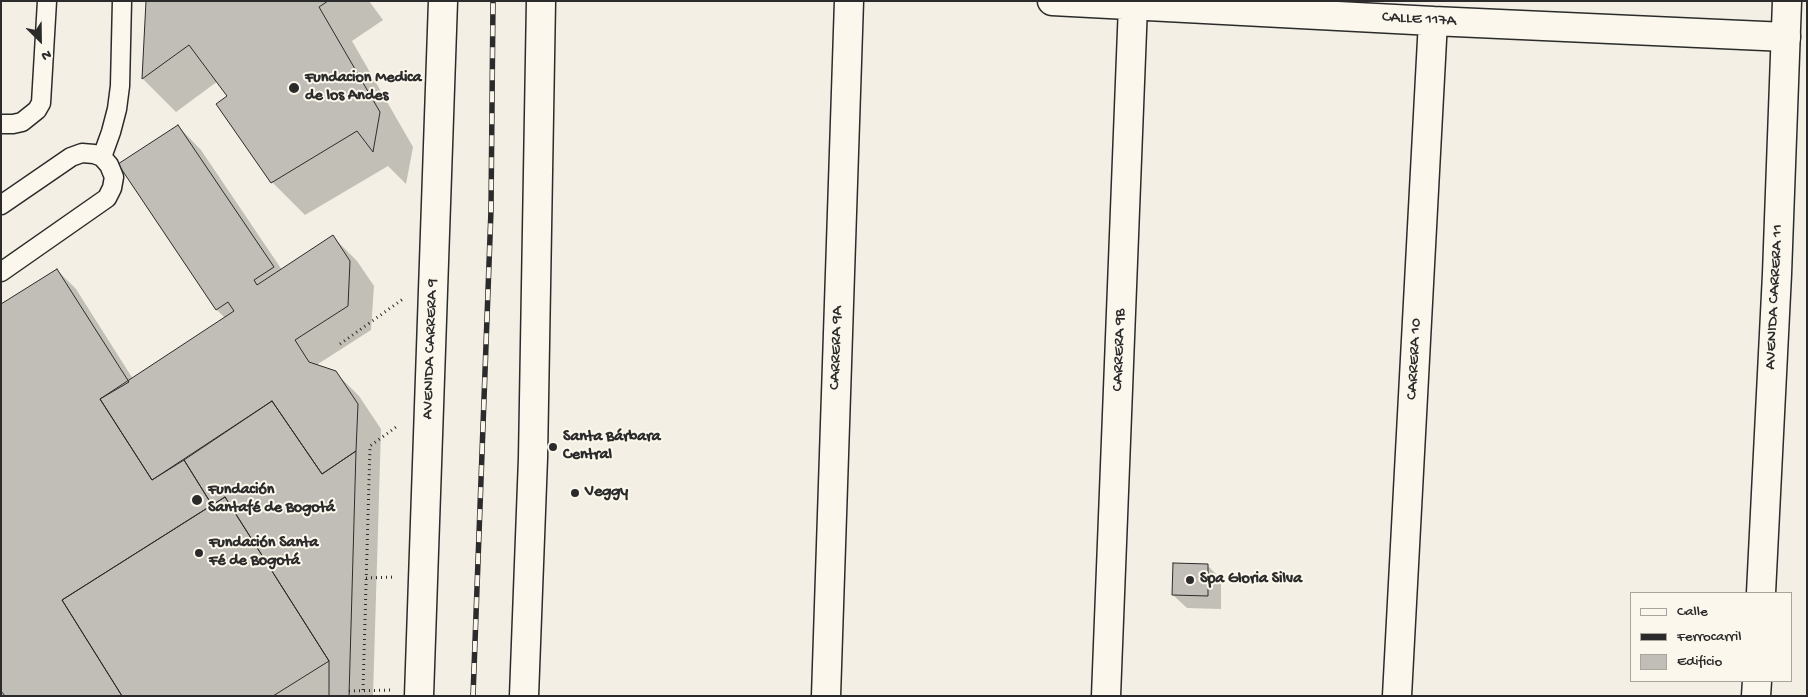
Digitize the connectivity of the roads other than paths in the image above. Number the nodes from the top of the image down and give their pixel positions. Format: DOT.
graph roads {
  1 [pos="47,1"];
  2 [pos="122,1"];
  3 [pos="443,1"];
  4 [pos="541,1"];
  5 [pos="849,1"];
  6 [pos="1052,1"];
  7 [pos="1787,1"];
  8 [pos="1178,4"];
  9 [pos="1134,5"];
  10 [pos="1433,21"];
  11 [pos="1786,37"];
  12 [pos="1,124"];
  13 [pos="102,157"];
  14 [pos="1,205"];
  15 [pos="1,272"];
  16 [pos="1761,592"];
  17 [pos="1757,682"];
  18 [pos="408,693"];
  19 [pos="524,696"];
  20 [pos="826,696"];
  21 [pos="1106,696"];
  22 [pos="1397,696"];
  23 [pos="1756,696"];
  1 -- 12 [label="lane"];
  2 -- 13 [label="lane"];
  3 -- 18 [label="street, AVENIDA CARRERA 9"];
  4 -- 19 [label="street"];
  5 -- 20 [label="street, CARRERA 9A"];
  6 -- 9 [label="street, CALLE 117A"];
  7 -- 11 [label="street, AVENIDA CARRERA 11"];
  8 -- 9 [label="street, CALLE 117A"];
  8 -- 10 [label="street, CALLE 117A"];
  9 -- 21 [label="street, CARRERA 9B"];
  10 -- 11 [label="street, CALLE 117A"];
  10 -- 22 [label="street, CARRERA 10"];
  11 -- 16 [label="street, AVENIDA CARRERA 11"];
  13 -- 14 [label="lane"];
  13 -- 15 [label="lane"];
  17 -- 23 [label="street"];
}
